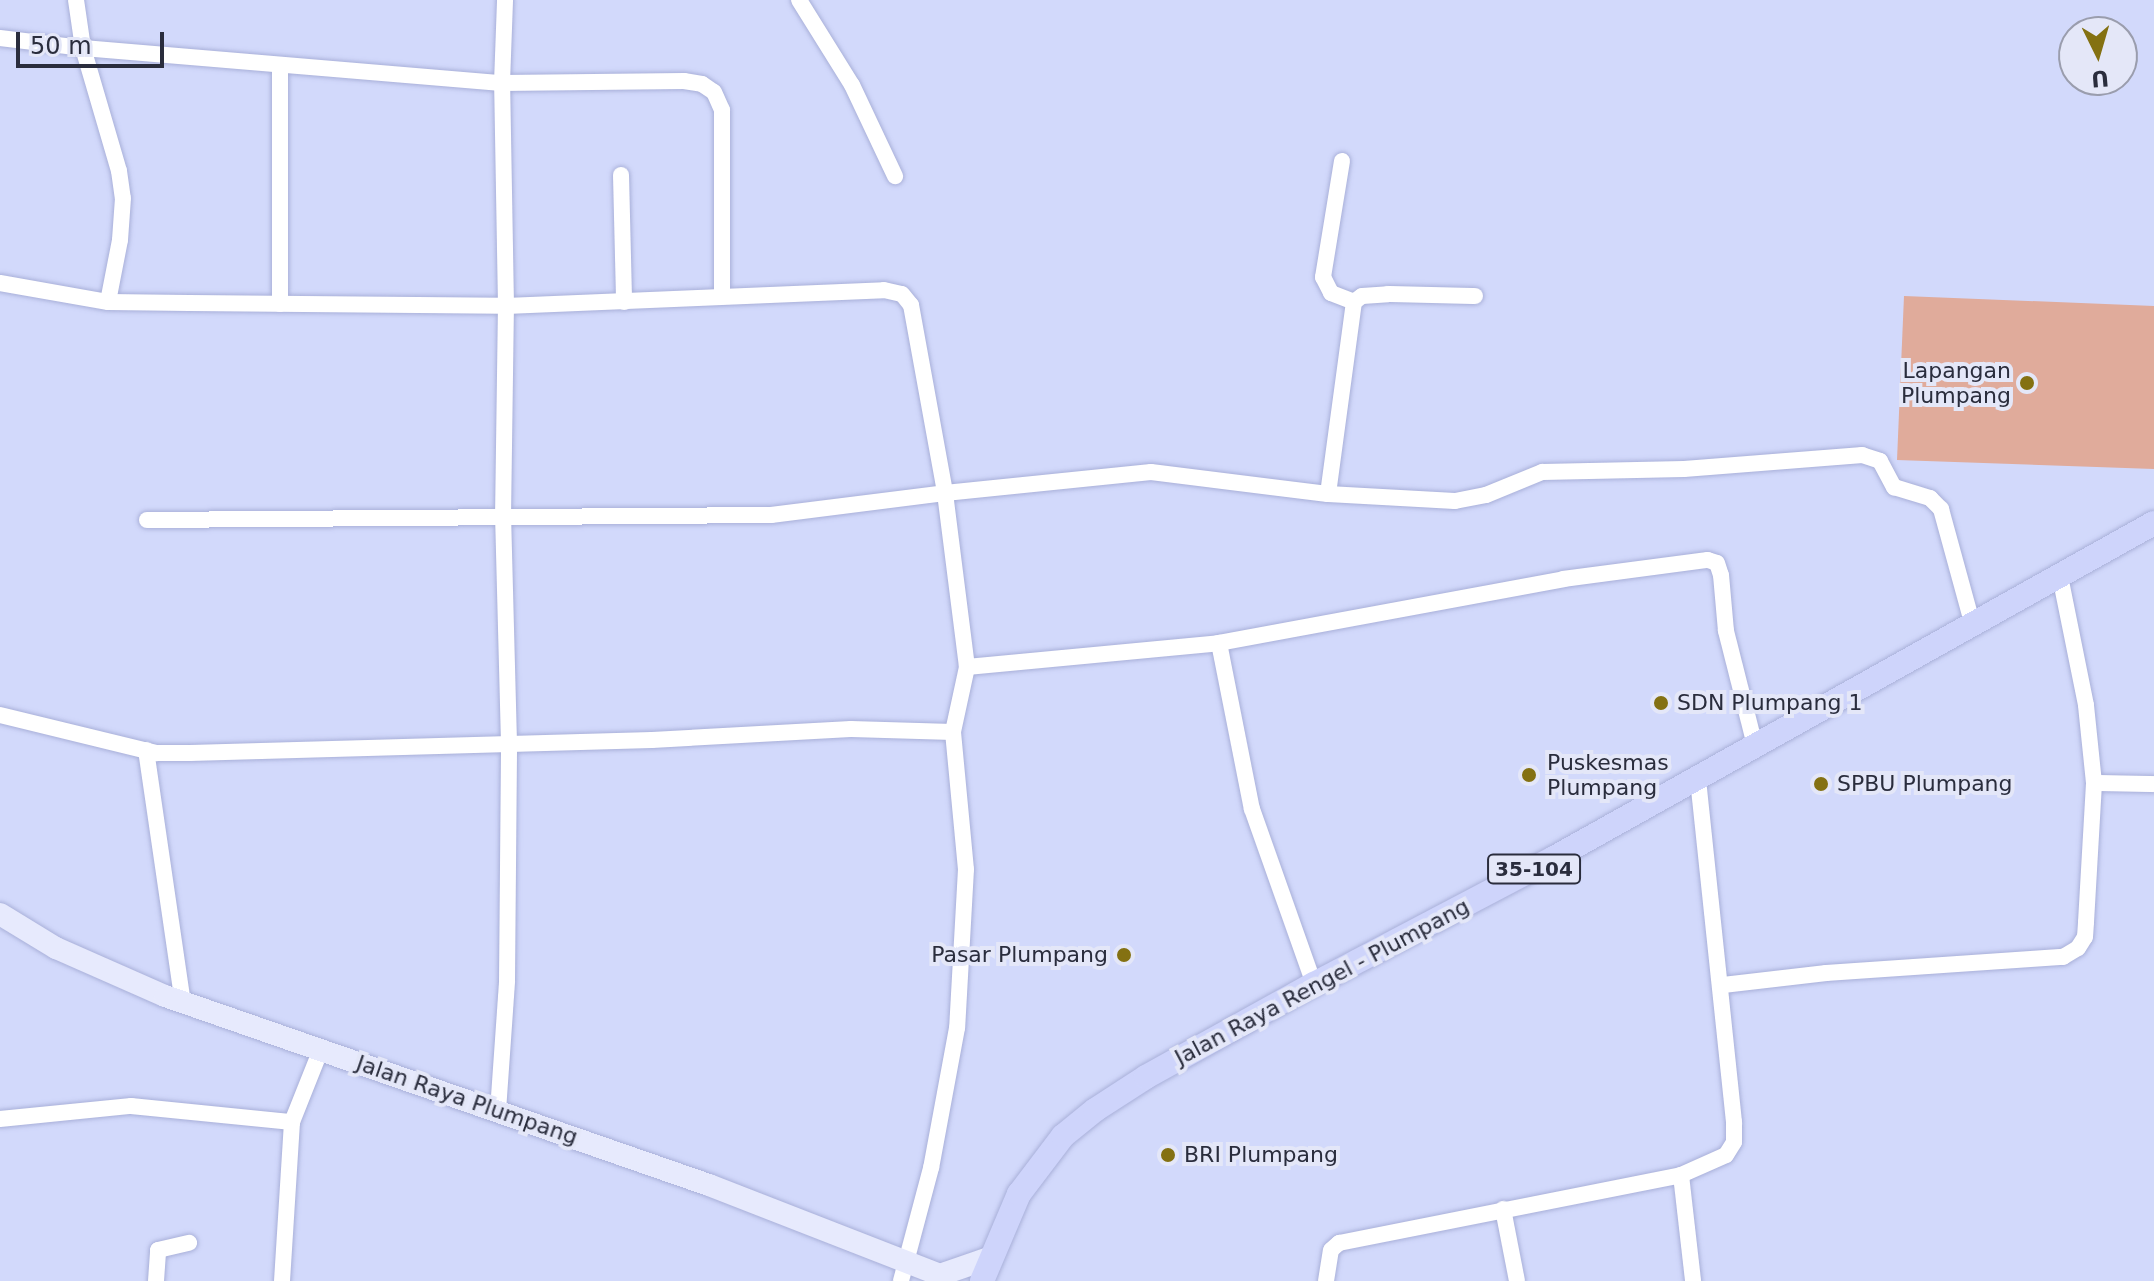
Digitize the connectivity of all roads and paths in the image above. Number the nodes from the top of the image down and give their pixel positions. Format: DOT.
graph roads {
  1 [pos="76,0"];
  2 [pos="505,0"];
  3 [pos="799,0"];
  4 [pos="0,38"];
  5 [pos="83,48"];
  6 [pos="280,65"];
  7 [pos="502,83"];
  8 [pos="1342,161"];
  9 [pos="621,175"];
  10 [pos="895,176"];
  11 [pos="0,283"];
  12 [pos="722,296"];
  13 [pos="1475,296"];
  14 [pos="108,302"];
  15 [pos="624,302"];
  16 [pos="1354,302"];
  17 [pos="280,304"];
  18 [pos="506,306"];
  19 [pos="945,493"];
  20 [pos="1328,494"];
  21 [pos="503,518"];
  22 [pos="147,520"];
  23 [pos="2154,523"];
  24 [pos="2060,576"];
  25 [pos="1973,626"];
  26 [pos="1219,643"];
  27 [pos="967,667"];
  28 [pos="0,715"];
  29 [pos="953,732"];
  30 [pos="509,743"];
  31 [pos="1755,746"];
  32 [pos="146,750"];
  33 [pos="1698,777"];
  34 [pos="2094,783"];
  35 [pos="2154,784"];
  36 [pos="0,914"];
  37 [pos="1314,984"];
  38 [pos="1723,985"];
  39 [pos="183,1003"];
  40 [pos="321,1049"];
  41 [pos="498,1111"];
  42 [pos="0,1119"];
  43 [pos="292,1122"];
  44 [pos="1681,1175"];
  45 [pos="1503,1209"];
  46 [pos="189,1243"];
  47 [pos="985,1270"];
  48 [pos="904,1272"];
  49 [pos="941,1278"];
  50 [pos="156,1281"];
  51 [pos="282,1281"];
  52 [pos="1326,1281"];
  53 [pos="1517,1281"];
  54 [pos="1693,1281"];
  1 -- 5 [label="street"];
  2 -- 7 [label="street"];
  3 -- 10 [label="street"];
  4 -- 5 [label="street"];
  5 -- 6 [label="street"];
  5 -- 14 [label="street"];
  6 -- 7 [label="street"];
  6 -- 17 [label="street"];
  7 -- 12 [label="street"];
  7 -- 18 [label="street"];
  8 -- 16 [label="street"];
  9 -- 15 [label="street"];
  11 -- 14 [label="street"];
  12 -- 15 [label="street"];
  12 -- 19 [label="street"];
  13 -- 16 [label="street"];
  14 -- 17 [label="street"];
  15 -- 18 [label="street"];
  16 -- 20 [label="street"];
  17 -- 18 [label="street"];
  18 -- 21 [label="street"];
  19 -- 20 [label="street"];
  19 -- 21 [label="street"];
  19 -- 27 [label="street"];
  20 -- 25 [label="street"];
  21 -- 22 [label="street"];
  21 -- 30 [label="street"];
  23 -- 24 [label="main road, Jalan Raya Rengel - Plumpang / 35-104"];
  24 -- 25 [label="main road, Jalan Raya Rengel - Plumpang / 35-104"];
  24 -- 34 [label="street"];
  25 -- 31 [label="main road, Jalan Raya Rengel - Plumpang / 35-104"];
  26 -- 27 [label="street"];
  26 -- 31 [label="street"];
  26 -- 37 [label="street"];
  27 -- 29 [label="street"];
  28 -- 32 [label="street"];
  29 -- 30 [label="street"];
  29 -- 48 [label="street"];
  30 -- 32 [label="street"];
  30 -- 41 [label="street"];
  31 -- 33 [label="main road, Jalan Raya Rengel - Plumpang / 35-104"];
  32 -- 39 [label="street"];
  33 -- 37 [label="main road, Jalan Raya Rengel - Plumpang / 35-104"];
  33 -- 38 [label="street"];
  34 -- 35 [label="street"];
  34 -- 38 [label="street"];
  36 -- 39 [label="street, Jalan Raya Plumpang"];
  37 -- 47 [label="main road, Jalan Raya Rengel - Plumpang / 35-104"];
  38 -- 44 [label="street"];
  39 -- 40 [label="street, Jalan Raya Plumpang"];
  40 -- 41 [label="street, Jalan Raya Plumpang"];
  40 -- 43 [label="street"];
  41 -- 48 [label="street, Jalan Raya Plumpang"];
  42 -- 43 [label="street"];
  43 -- 51 [label="street"];
  44 -- 45 [label="street"];
  44 -- 54 [label="street"];
  45 -- 52 [label="street"];
  45 -- 53 [label="street"];
  46 -- 50 [label="street"];
  47 -- 49 [label="street, Jalan Raya Plumpang"];
  48 -- 49 [label="street, Jalan Raya Plumpang"];
}
